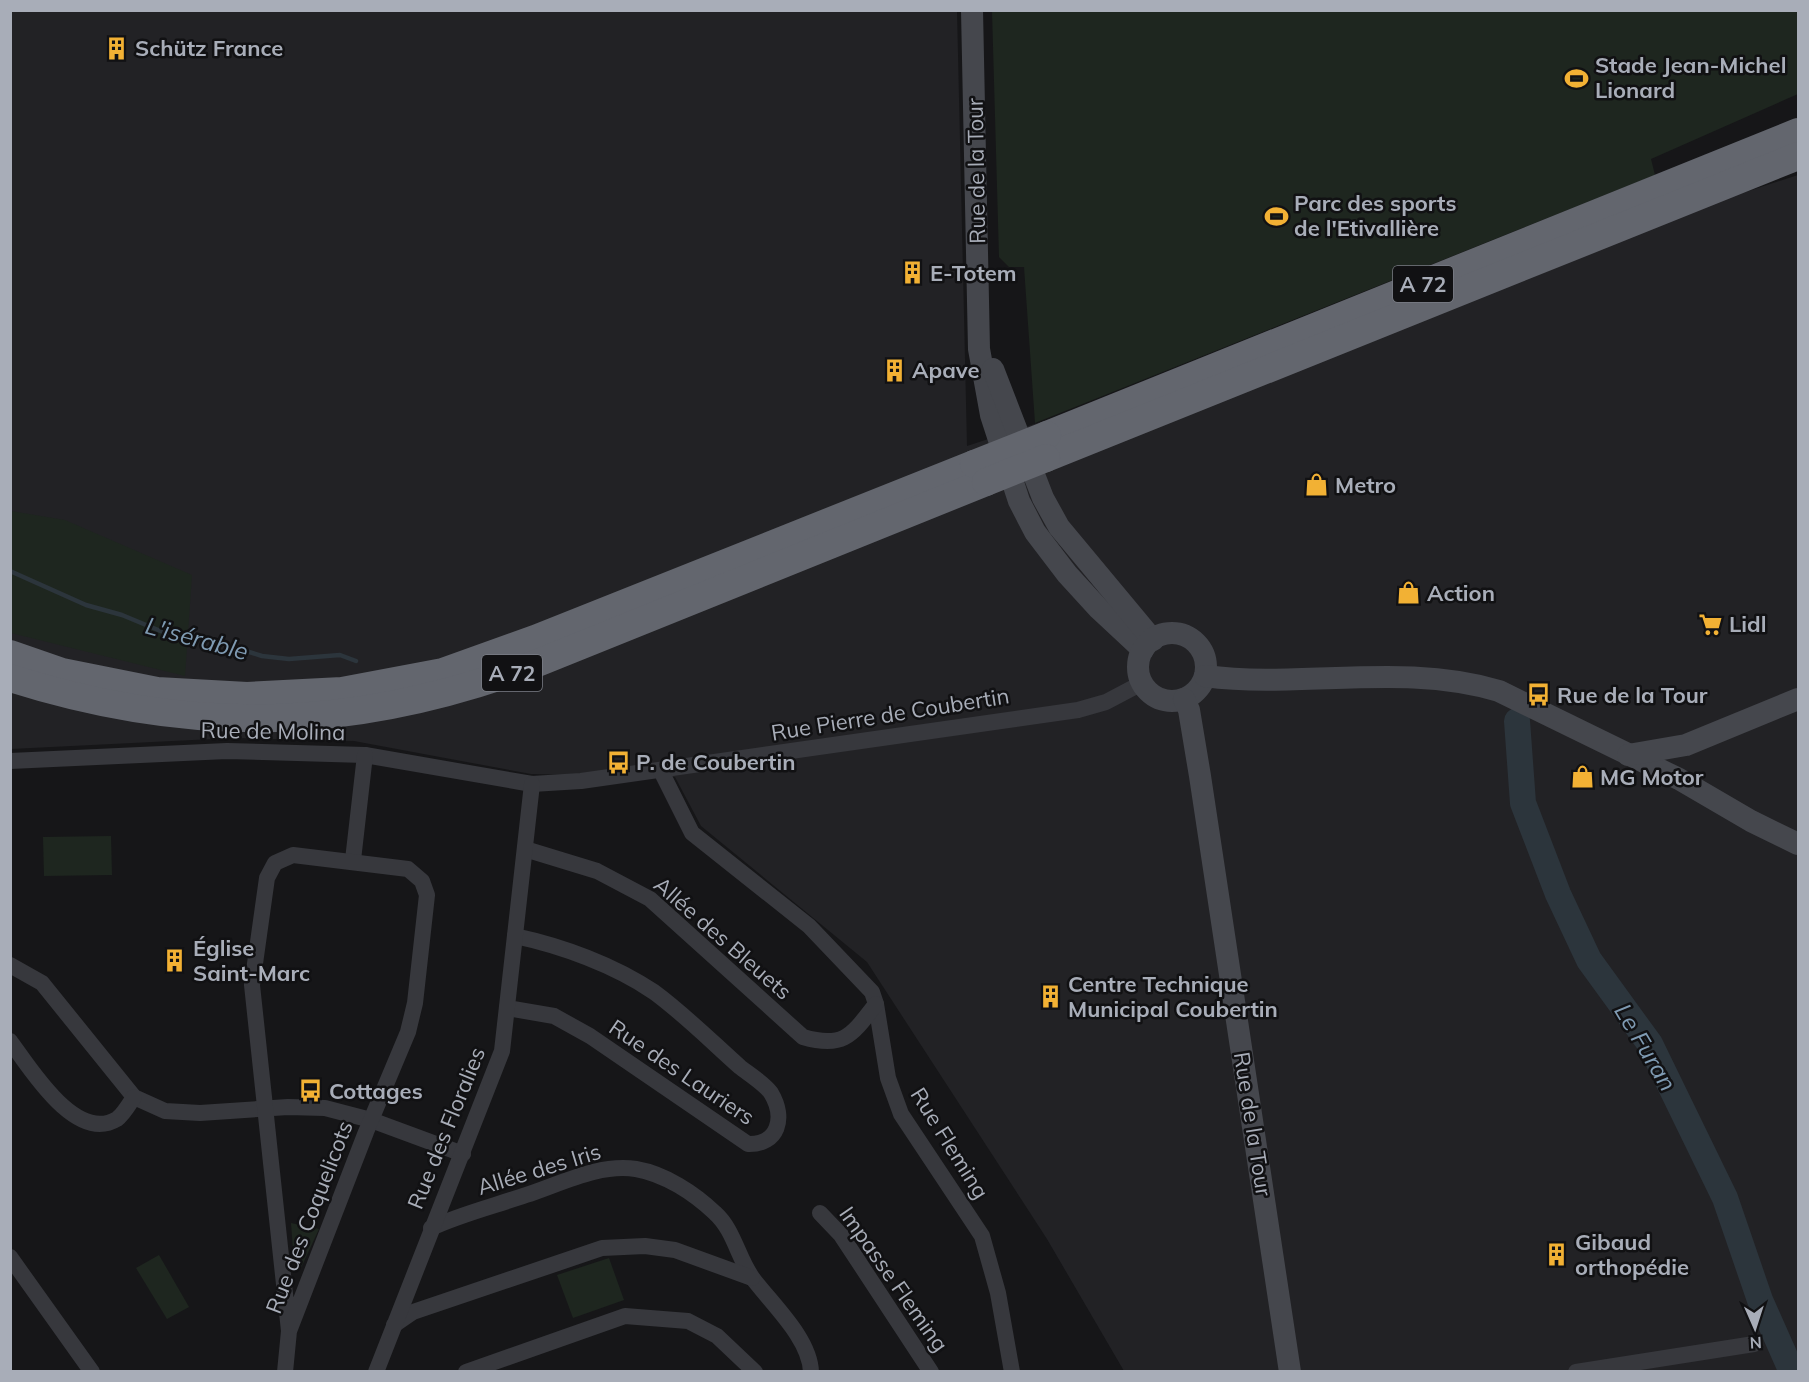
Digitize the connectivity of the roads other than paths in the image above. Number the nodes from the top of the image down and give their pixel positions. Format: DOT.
graph roads {
  1 [pos="972,10"];
  2 [pos="1795,138"];
  3 [pos="980,473"];
  4 [pos="1148,645"];
  5 [pos="10,654"];
  6 [pos="1205,676"];
  7 [pos="10,678"];
  8 [pos="1142,683"];
  9 [pos="1184,699"];
  10 [pos="1798,699"];
  11 [pos="1686,745"];
  12 [pos="365,755"];
  13 [pos="1628,755"];
  14 [pos="10,761"];
  15 [pos="661,771"];
  16 [pos="1679,779"];
  17 [pos="532,784"];
  18 [pos="1798,844"];
  19 [pos="525,849"];
  20 [pos="353,860"];
  21 [pos="515,936"];
  22 [pos="10,965"];
  23 [pos="876,1004"];
  24 [pos="507,1008"];
  25 [pos="10,1041"];
  26 [pos="134,1097"];
  27 [pos="267,1108"];
  28 [pos="371,1120"];
  29 [pos="463,1154"];
  30 [pos="820,1213"];
  31 [pos="431,1228"];
  32 [pos="10,1257"];
  33 [pos="752,1278"];
  34 [pos="394,1325"];
  35 [pos="289,1331"];
  36 [pos="1754,1344"];
  37 [pos="92,1371"];
  38 [pos="285,1371"];
  39 [pos="376,1371"];
  40 [pos="466,1371"];
  41 [pos="755,1371"];
  42 [pos="811,1371"];
  43 [pos="931,1371"];
  44 [pos="1012,1371"];
  45 [pos="1290,1371"];
  46 [pos="1576,1371"];
  1 -- 4 [label="street, Rue de la Tour"];
  2 -- 3 [label="highway, A 72, bridge"];
  3 -- 5 [label="highway, A 72"];
  3 -- 7 [label="highway, A 72"];
  4 -- 6 [label="street"];
  4 -- 8 [label="street"];
  6 -- 9 [label="street"];
  6 -- 13 [label="street"];
  8 -- 9 [label="street"];
  8 -- 15 [label="street, Rue Pierre de Coubertin"];
  9 -- 45 [label="street, Rue de la Tour"];
  10 -- 11 [label="street"];
  11 -- 13 [label="street"];
  11 -- 16 [label="street"];
  12 -- 14 [label="street, Rue de Molina"];
  12 -- 17 [label="street, Rue de Molina"];
  12 -- 20 [label="street"];
  13 -- 16 [label="street"];
  15 -- 17 [label="street, Rue Pierre de Coubertin"];
  15 -- 23 [label="street, Rue Fleming"];
  16 -- 18 [label="street"];
  17 -- 19 [label="street, Rue des Floralies"];
  19 -- 21 [label="street, Rue des Floralies"];
  19 -- 23 [label="street, Allée des Bleuets"];
  20 -- 27 [label="street, Rue des Coquelicots"];
  20 -- 28 [label="street, Rue des Coquelicots"];
  21 -- 24 [label="street, Rue des Floralies"];
  21 -- 24 [label="street, Rue des Lauriers"];
  22 -- 26 [label="street"];
  23 -- 44 [label="street, Rue Fleming"];
  24 -- 29 [label="street, Rue des Floralies"];
  25 -- 26 [label="street"];
  26 -- 27 [label="street"];
  27 -- 28 [label="street"];
  27 -- 35 [label="street, Rue des Coquelicots"];
  28 -- 29 [label="street"];
  28 -- 35 [label="street, Rue des Coquelicots"];
  29 -- 31 [label="street, Rue des Floralies"];
  30 -- 43 [label="street, Impasse Fleming"];
  31 -- 33 [label="street, Allée des Iris"];
  31 -- 34 [label="street, Rue des Floralies"];
  32 -- 37 [label="street"];
  33 -- 34 [label="street"];
  33 -- 42 [label="street, Allée des Iris"];
  34 -- 39 [label="street, Rue des Floralies"];
  35 -- 38 [label="street, Rue des Coquelicots"];
  36 -- 46 [label="street"];
  40 -- 41 [label="street"];
}
